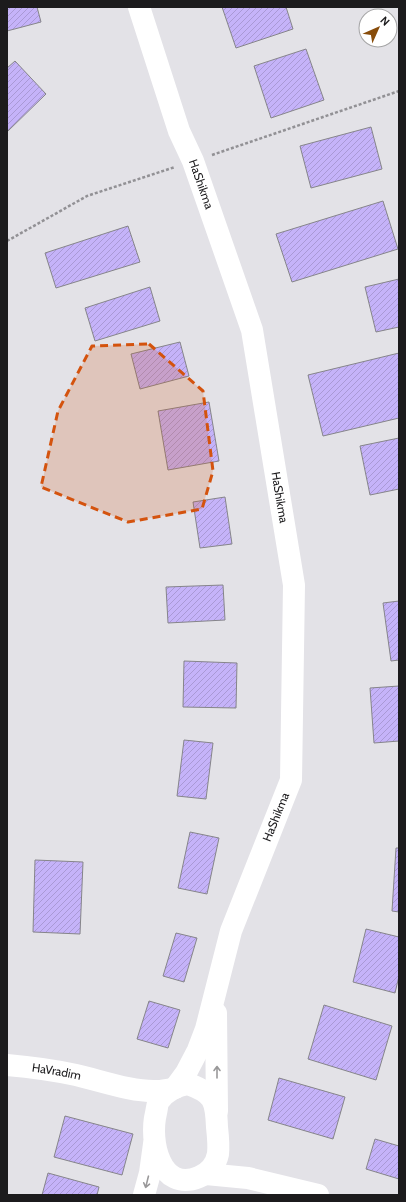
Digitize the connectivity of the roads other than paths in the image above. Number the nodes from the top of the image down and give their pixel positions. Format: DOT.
graph roads {
  1 [pos="139,7"];
  2 [pos="215,994"];
  3 [pos="7,1065"];
  4 [pos="106,1083"];
  5 [pos="174,1088"];
  6 [pos="217,1111"];
  7 [pos="154,1133"];
  8 [pos="218,1146"];
  9 [pos="200,1176"];
  10 [pos="248,1178"];
  11 [pos="144,1195"];
  12 [pos="173,1195"];
  13 [pos="318,1195"];
  1 -- 2 [label="street, HaShikma"];
  2 -- 5 [label="street, HaShikma"];
  6 -- 2 [label="street, one-way"];
  3 -- 4 [label="street, HaVradim"];
  4 -- 5 [label="street, HaVradim"];
  4 -- 7 [label="street, HaVradim"];
  5 -- 6 [label="street"];
  5 -- 7 [label="street"];
  6 -- 8 [label="street"];
  7 -- 9 [label="street"];
  7 -- 11 [label="street, one-way"];
  8 -- 9 [label="street"];
  8 -- 10 [label="street"];
  9 -- 10 [label="street"];
  9 -- 12 [label="street"];
  10 -- 13 [label="street"];
}
